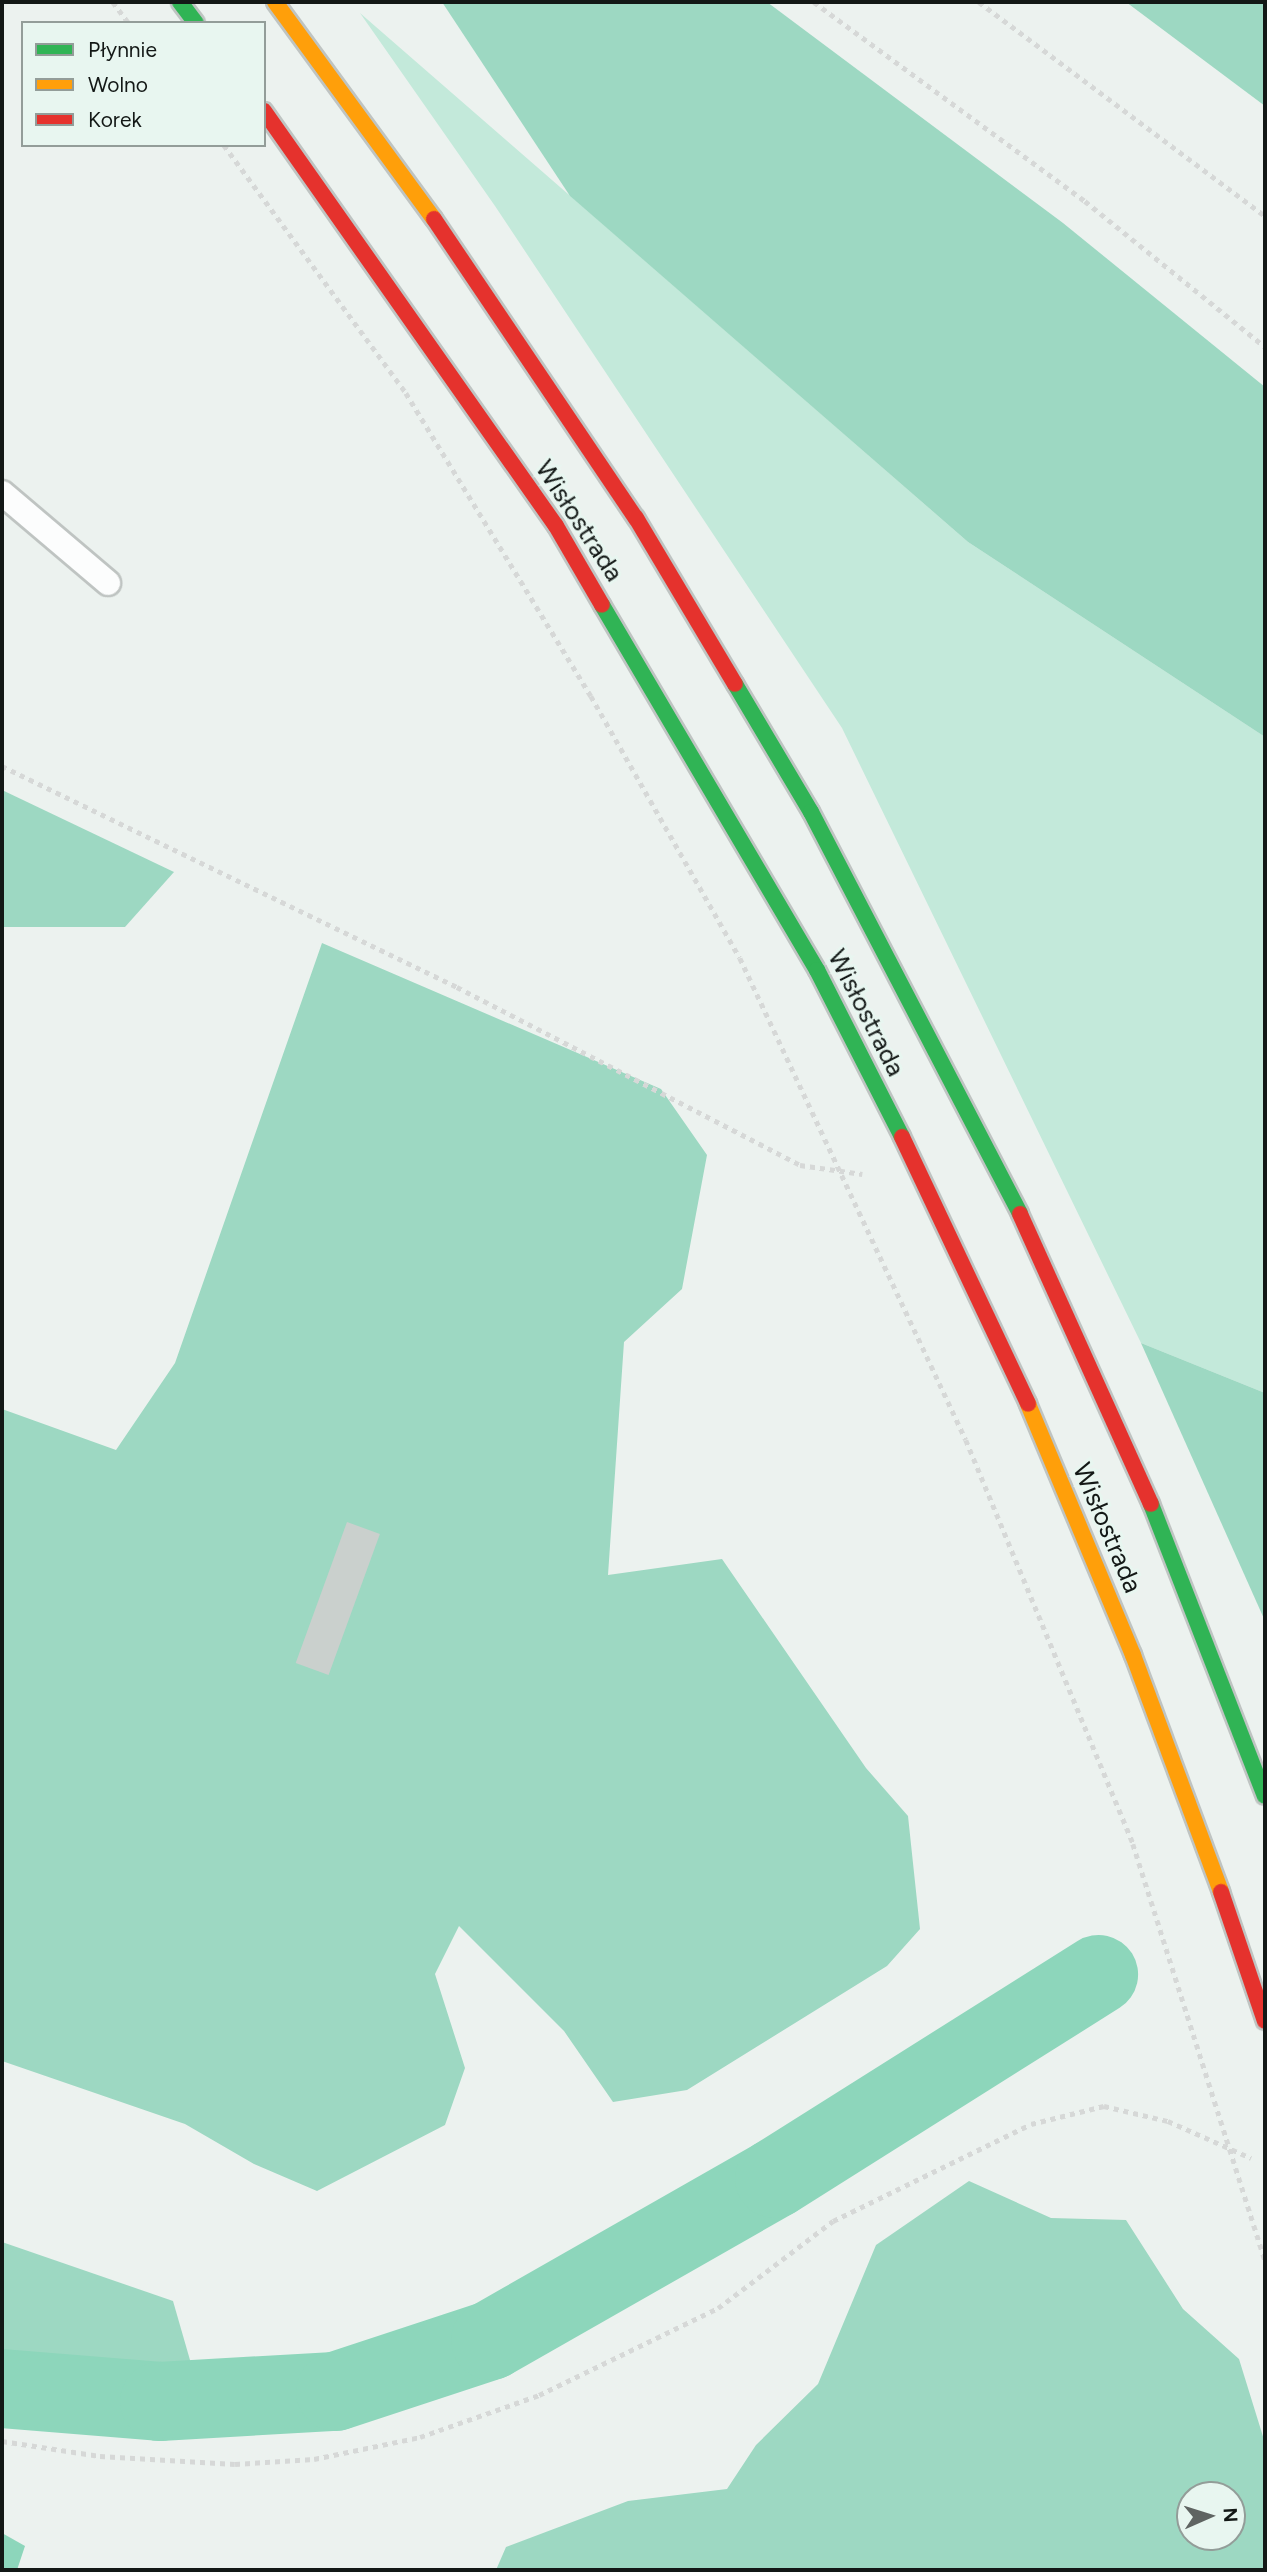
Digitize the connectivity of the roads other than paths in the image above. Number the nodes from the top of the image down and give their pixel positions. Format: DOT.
graph roads {
  1 [pos="180,2"];
  2 [pos="275,2"];
  3 [pos="194,21"];
  4 [pos="266,114"];
  5 [pos="2,493"];
  6 [pos="108,583"];
  7 [pos="1265,1796"];
  8 [pos="1265,2021"];
  1 -- 3 [label="main road"];
  2 -- 7 [label="main road, Wisłostrada"];
  4 -- 8 [label="main road, Wisłostrada"];
  5 -- 6 [label="lane"];
}
